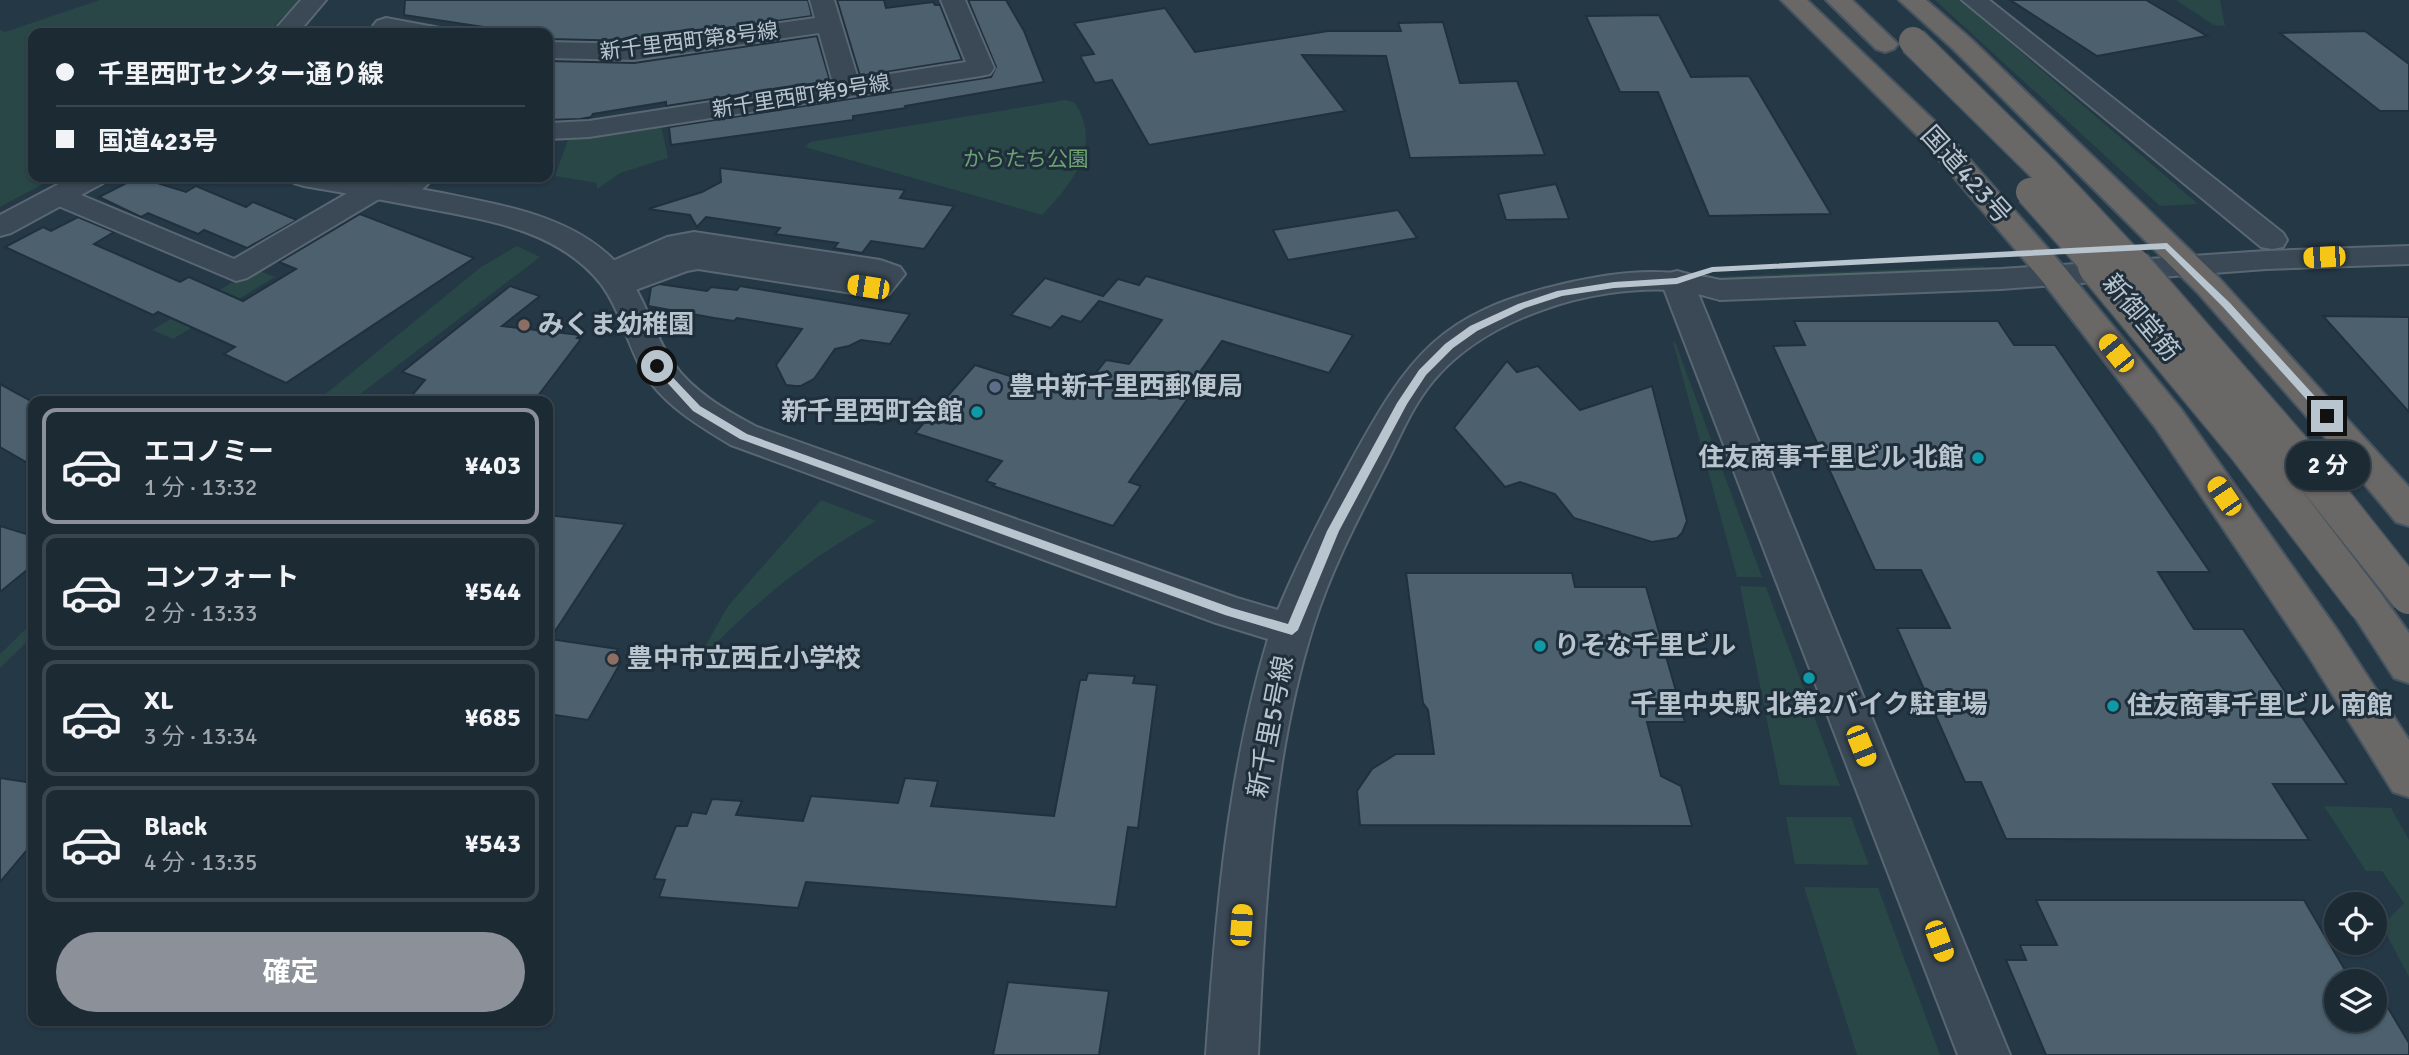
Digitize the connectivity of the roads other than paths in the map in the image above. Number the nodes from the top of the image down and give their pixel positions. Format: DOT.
graph roads {
  1 [pos="314,0"];
  2 [pos="953,0"];
  3 [pos="1793,0"];
  4 [pos="1814,0"];
  5 [pos="1838,0"];
  6 [pos="1868,0"];
  7 [pos="1890,0"];
  8 [pos="1911,0"];
  9 [pos="1974,0"];
  10 [pos="826,12"];
  11 [pos="389,23"];
  12 [pos="289,28"];
  13 [pos="410,28"];
  14 [pos="1899,42"];
  15 [pos="553,50"];
  16 [pos="2002,86"];
  17 [pos="848,89"];
  18 [pos="553,131"];
  19 [pos="1933,135"];
  20 [pos="84,182"];
  21 [pos="350,182"];
  22 [pos="396,187"];
  23 [pos="59,196"];
  24 [pos="0,227"];
  25 [pos="2409,235"];
  26 [pos="2272,240"];
  27 [pos="2409,254"];
  28 [pos="2178,256"];
  29 [pos="2044,264"];
  30 [pos="614,280"];
  31 [pos="1677,281"];
  32 [pos="2409,512"];
  33 [pos="2409,597"];
  34 [pos="1292,630"];
  35 [pos="2409,666"];
  36 [pos="2409,778"];
  37 [pos="1231,1055"];
  38 [pos="1984,1055"];
  1 -- 12 [label="street"];
  2 -- 17 [label="street, 新千里西町第9号線"];
  3 -- 19 [label="highway, 国道423号"];
  4 -- 19 [label="highway"];
  5 -- 14 [label="highway, 新御堂筋"];
  6 -- 14 [label="highway, 新御堂筋"];
  7 -- 16 [label="highway"];
  8 -- 16 [label="highway"];
  9 -- 26 [label="street"];
  10 -- 15 [label="street, 新千里西町第8号線"];
  10 -- 17 [label="street"];
  11 -- 13 [label="street"];
  14 -- 33 [label="highway, 新御堂筋, bridge"];
  14 -- 35 [label="highway, 新御堂筋, bridge"];
  16 -- 28 [label="highway"];
  17 -- 18 [label="street, 新千里西町第9号線"];
  19 -- 29 [label="highway, 国道423号"];
  20 -- 23 [label="street"];
  21 -- 22 [label="street"];
  22 -- 23 [label="street"];
  22 -- 30 [label="street"];
  23 -- 24 [label="street"];
  25 -- 26 [label="street"];
  26 -- 28 [label="street"];
  27 -- 28 [label="street"];
  28 -- 29 [label="street, 新千里5号線"];
  28 -- 32 [label="highway"];
  29 -- 31 [label="street, 新千里5号線"];
  29 -- 36 [label="highway, 国道423号"];
  30 -- 30 [label="street"];
  30 -- 34 [label="street"];
  31 -- 34 [label="street, 新千里5号線"];
  31 -- 38 [label="street"];
  34 -- 37 [label="street, 新千里5号線"];
}
